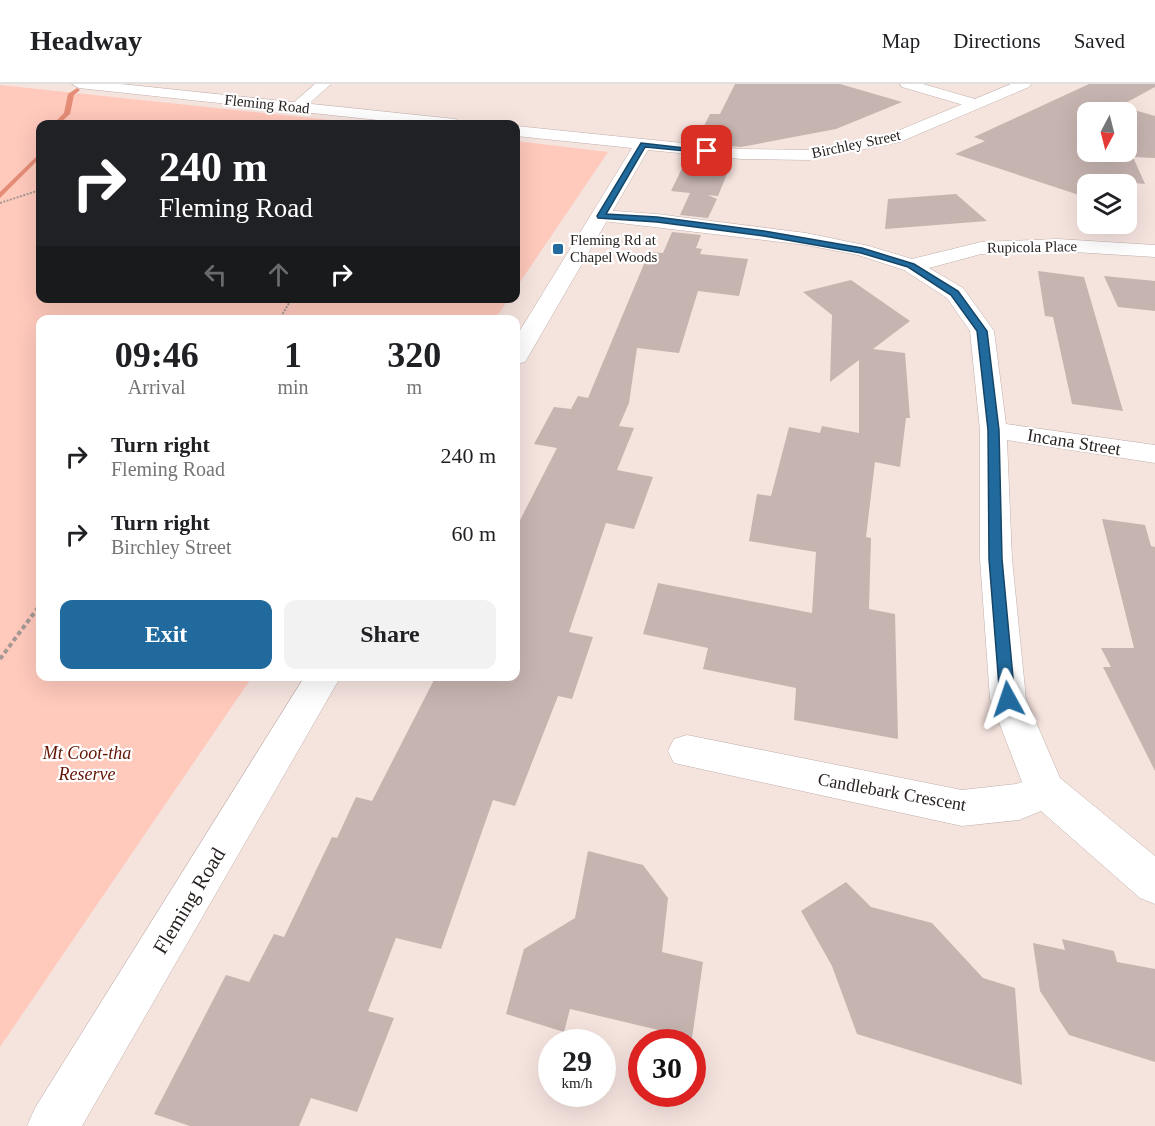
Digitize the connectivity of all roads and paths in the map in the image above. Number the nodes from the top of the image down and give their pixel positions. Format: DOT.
graph roads {
  1 [pos="79,84"];
  2 [pos="324,84"];
  3 [pos="907,84"];
  4 [pos="1024,84"];
  5 [pos="977,104"];
  6 [pos="297,107"];
  7 [pos="417,120"];
  8 [pos="520,131"];
  9 [pos="643,144"];
  10 [pos="36,192"];
  11 [pos="0,203"];
  12 [pos="601,216"];
  13 [pos="1155,251"];
  14 [pos="911,266"];
  15 [pos="520,350"];
  16 [pos="993,430"];
  17 [pos="1155,454"];
  18 [pos="36,610"];
  19 [pos="0,660"];
  20 [pos="321,681"];
  21 [pos="687,751"];
  22 [pos="1045,790"];
  23 [pos="1155,883"];
  24 [pos="53,1126"];
  1 -- 6 [label="street, Fleming Road"];
  2 -- 6 [label="street"];
  3 -- 5 [label="street"];
  4 -- 5 [label="street, Birchley Street"];
  5 -- 9 [label="street, Birchley Street"];
  6 -- 7 [label="street, Fleming Road"];
  8 -- 9 [label="street"];
  9 -- 12 [label="street"];
  10 -- 11 [label="path"];
  12 -- 14 [label="street"];
  12 -- 15 [label="street"];
  13 -- 14 [label="street, Rupicola Place"];
  14 -- 16 [label="street"];
  16 -- 17 [label="street, Incana Street"];
  16 -- 22 [label="street"];
  18 -- 19 [label="path"];
  20 -- 24 [label="street, Fleming Road"];
  21 -- 22 [label="street, Candlebark Crescent"];
  22 -- 23 [label="street"];
}
